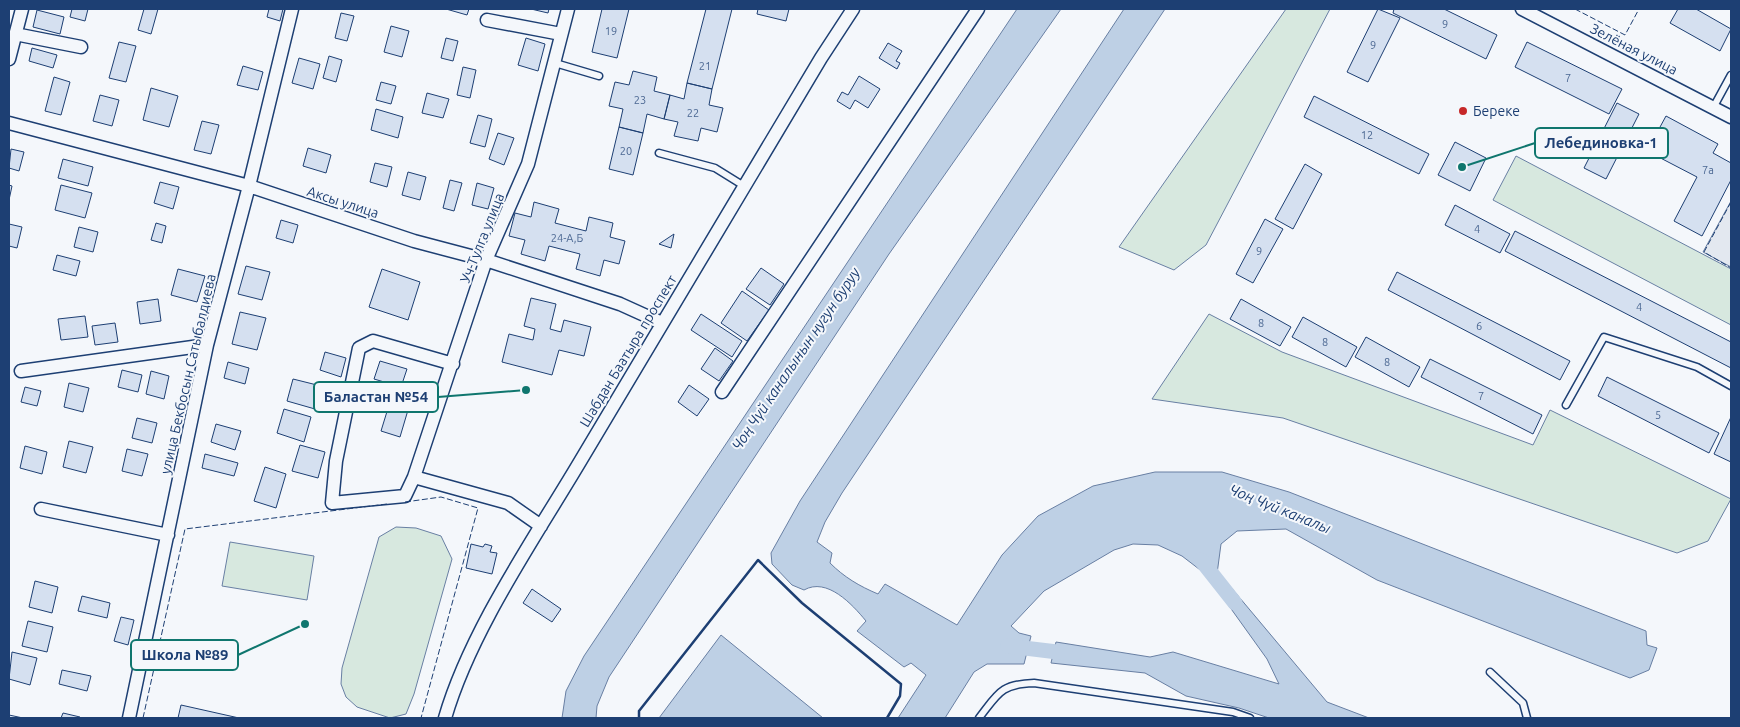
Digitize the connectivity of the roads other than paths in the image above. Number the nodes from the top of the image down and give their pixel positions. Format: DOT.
graph roads {
  1 [pos="22,9"];
  2 [pos="292,9"];
  3 [pos="568,9"];
  4 [pos="854,9"];
  5 [pos="978,9"];
  6 [pos="1522,9"];
  7 [pos="487,20"];
  8 [pos="15,34"];
  9 [pos="562,34"];
  10 [pos="81,48"];
  11 [pos="9,59"];
  12 [pos="555,63"];
  13 [pos="1731,75"];
  14 [pos="599,76"];
  15 [pos="1713,108"];
  16 [pos="1731,117"];
  17 [pos="9,123"];
  18 [pos="659,153"];
  19 [pos="249,186"];
  20 [pos="744,186"];
  21 [pos="486,260"];
  22 [pos="662,323"];
  23 [pos="207,345"];
  24 [pos="453,364"];
  25 [pos="21,371"];
  26 [pos="1731,386"];
  27 [pos="722,392"];
  28 [pos="1566,405"];
  29 [pos="414,476"];
  30 [pos="41,509"];
  31 [pos="541,526"];
  32 [pos="168,535"];
  33 [pos="1490,672"];
  34 [pos="129,718"];
  35 [pos="446,718"];
  36 [pos="979,718"];
  37 [pos="1250,718"];
  38 [pos="1527,718"];
  1 -- 8 [label="street"];
  2 -- 19 [label="street, улица Бекбосын Сатыбалдиева"];
  3 -- 9 [label="street, Уч-Тулга улица"];
  4 -- 20 [label="street, Шабдан Баатыра проспект"];
  5 -- 27 [label="street"];
  6 -- 15 [label="street, Зелёная улица"];
  7 -- 9 [label="street"];
  8 -- 10 [label="street"];
  8 -- 11 [label="street"];
  9 -- 12 [label="street, Уч-Тулга улица"];
  12 -- 14 [label="lane"];
  12 -- 21 [label="street, Уч-Тулга улица"];
  13 -- 15 [label="lane"];
  15 -- 16 [label="street, Зелёная улица"];
  17 -- 19 [label="street, Аксы улица"];
  18 -- 20 [label="lane"];
  19 -- 21 [label="street, Аксы улица"];
  19 -- 23 [label="street, улица Бекбосын Сатыбалдиева"];
  20 -- 22 [label="street, Шабдан Баатыра проспект"];
  21 -- 22 [label="street, Аксы улица"];
  21 -- 24 [label="street, Уч-Тулга улица"];
  22 -- 31 [label="street, Шабдан Баатыра проспект"];
  23 -- 25 [label="street"];
  23 -- 32 [label="street, улица Бекбосын Сатыбалдиева"];
  24 -- 29 [label="street, Уч-Тулга улица"];
  24 -- 29 [label="street, Уч-Тулга улица"];
  26 -- 28 [label="lane"];
  29 -- 31 [label="street"];
  30 -- 32 [label="street"];
  31 -- 35 [label="street, Шабдан Баатыра проспект"];
  32 -- 34 [label="street, улица Бекбосын Сатыбалдиева"];
  33 -- 38 [label="lane"];
  36 -- 37 [label="lane"];
}
